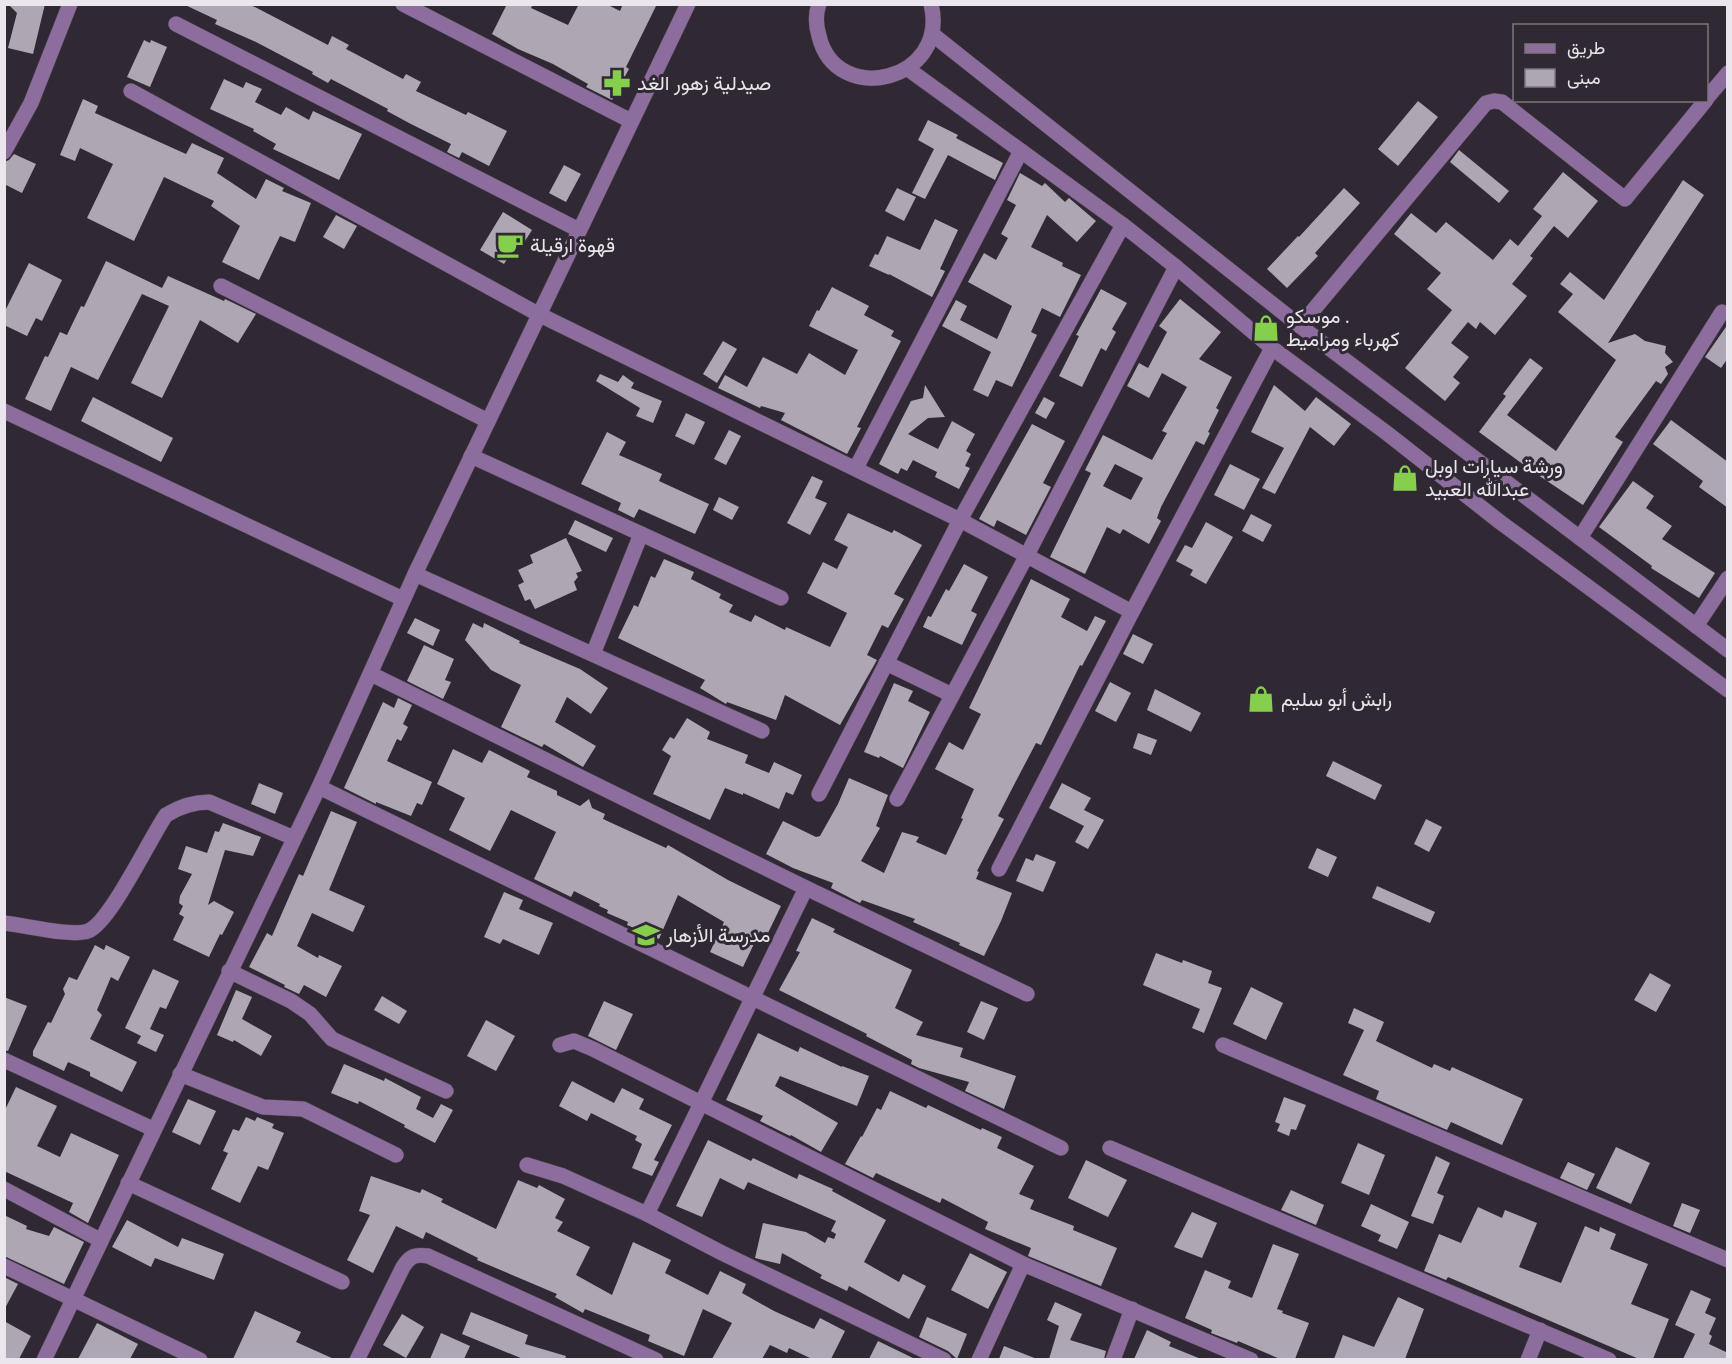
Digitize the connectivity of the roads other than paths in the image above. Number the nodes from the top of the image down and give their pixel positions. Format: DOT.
graph roads {
  1 [pos="70,4"];
  2 [pos="403,4"];
  3 [pos="688,4"];
  4 [pos="819,4"];
  5 [pos="931,4"];
  6 [pos="176,24"];
  7 [pos="932,34"];
  8 [pos="908,69"];
  9 [pos="1728,73"];
  10 [pos="131,91"];
  11 [pos="1708,98"];
  12 [pos="1704,102"];
  13 [pos="631,121"];
  14 [pos="4,152"];
  15 [pos="1021,152"];
  16 [pos="1123,225"];
  17 [pos="579,230"];
  18 [pos="1176,267"];
  19 [pos="220,286"];
  20 [pos="1722,312"];
  21 [pos="538,314"];
  22 [pos="1300,326"];
  23 [pos="1272,348"];
  24 [pos="4,411"];
  25 [pos="488,421"];
  26 [pos="471,456"];
  27 [pos="856,468"];
  28 [pos="960,520"];
  29 [pos="641,534"];
  30 [pos="1580,538"];
  31 [pos="1027,555"];
  32 [pos="415,574"];
  33 [pos="1728,578"];
  34 [pos="781,598"];
  35 [pos="403,599"];
  36 [pos="1132,612"];
  37 [pos="1696,626"];
  38 [pos="1728,650"];
  39 [pos="593,654"];
  40 [pos="886,663"];
  41 [pos="371,674"];
  42 [pos="1728,690"];
  43 [pos="952,695"];
  44 [pos="762,731"];
  45 [pos="319,787"];
  46 [pos="819,794"];
  47 [pos="897,799"];
  48 [pos="294,838"];
  49 [pos="999,869"];
  50 [pos="806,888"];
  51 [pos="4,923"];
  52 [pos="230,971"];
  53 [pos="1027,994"];
  54 [pos="752,999"];
  55 [pos="560,1045"];
  56 [pos="1223,1045"];
  57 [pos="4,1060"];
  58 [pos="180,1074"];
  59 [pos="446,1091"];
  60 [pos="701,1103"];
  61 [pos="153,1129"];
  62 [pos="1061,1148"];
  63 [pos="1110,1148"];
  64 [pos="396,1155"];
  65 [pos="527,1165"];
  66 [pos="128,1183"];
  67 [pos="4,1189"];
  68 [pos="647,1214"];
  69 [pos="100,1240"];
  70 [pos="1728,1260"];
  71 [pos="1023,1264"];
  72 [pos="4,1266"];
  73 [pos="342,1282"];
  74 [pos="73,1297"];
  75 [pos="1132,1309"];
  76 [pos="1540,1330"];
  77 [pos="44,1359"];
  78 [pos="200,1359"];
  79 [pos="360,1359"];
  80 [pos="656,1359"];
  81 [pos="944,1359"];
  82 [pos="979,1359"];
  83 [pos="1113,1359"];
  84 [pos="1251,1359"];
  85 [pos="1528,1359"];
  86 [pos="1610,1359"];
  1 -- 14 [label="street"];
  2 -- 13 [label="street"];
  3 -- 13 [label="street"];
  4 -- 8 [label="street"];
  5 -- 7 [label="street"];
  6 -- 17 [label="street"];
  7 -- 8 [label="street"];
  7 -- 22 [label="street"];
  8 -- 15 [label="street"];
  9 -- 11 [label="street"];
  10 -- 21 [label="street"];
  12 -- 22 [label="street"];
  13 -- 17 [label="street"];
  15 -- 16 [label="street"];
  15 -- 27 [label="street"];
  16 -- 18 [label="street"];
  16 -- 28 [label="street"];
  17 -- 21 [label="street"];
  18 -- 23 [label="street"];
  18 -- 31 [label="street"];
  19 -- 25 [label="street"];
  20 -- 30 [label="street"];
  21 -- 25 [label="street"];
  21 -- 27 [label="street"];
  22 -- 30 [label="street"];
  23 -- 36 [label="street"];
  23 -- 42 [label="street"];
  24 -- 35 [label="street"];
  25 -- 26 [label="street"];
  26 -- 29 [label="street"];
  26 -- 32 [label="street"];
  27 -- 28 [label="street"];
  28 -- 31 [label="street"];
  28 -- 40 [label="street"];
  29 -- 34 [label="street"];
  29 -- 39 [label="street"];
  30 -- 37 [label="street"];
  31 -- 36 [label="street"];
  31 -- 43 [label="street"];
  32 -- 35 [label="street"];
  32 -- 39 [label="street"];
  33 -- 37 [label="street"];
  35 -- 41 [label="street"];
  36 -- 49 [label="street"];
  37 -- 38 [label="street"];
  39 -- 44 [label="street"];
  40 -- 43 [label="street"];
  40 -- 46 [label="street"];
  41 -- 45 [label="street"];
  41 -- 50 [label="street"];
  43 -- 47 [label="street"];
  45 -- 48 [label="street"];
  45 -- 54 [label="street"];
  48 -- 51 [label="street"];
  48 -- 52 [label="street"];
  50 -- 53 [label="street"];
  50 -- 54 [label="street"];
  52 -- 58 [label="street"];
  52 -- 59 [label="street"];
  54 -- 60 [label="street"];
  54 -- 62 [label="street"];
  55 -- 60 [label="street"];
  56 -- 70 [label="street"];
  57 -- 61 [label="street"];
  58 -- 61 [label="street"];
  58 -- 64 [label="street"];
  60 -- 68 [label="street"];
  60 -- 71 [label="street"];
  61 -- 66 [label="street"];
  63 -- 76 [label="street"];
  65 -- 68 [label="street"];
  66 -- 69 [label="street"];
  66 -- 73 [label="street"];
  67 -- 69 [label="street"];
  68 -- 81 [label="street"];
  69 -- 74 [label="street"];
  71 -- 75 [label="street"];
  71 -- 82 [label="street"];
  72 -- 74 [label="street"];
  74 -- 77 [label="street"];
  74 -- 78 [label="street"];
  75 -- 83 [label="street"];
  75 -- 84 [label="street"];
  76 -- 85 [label="street"];
  76 -- 86 [label="street"];
  79 -- 80 [label="street"];
}
